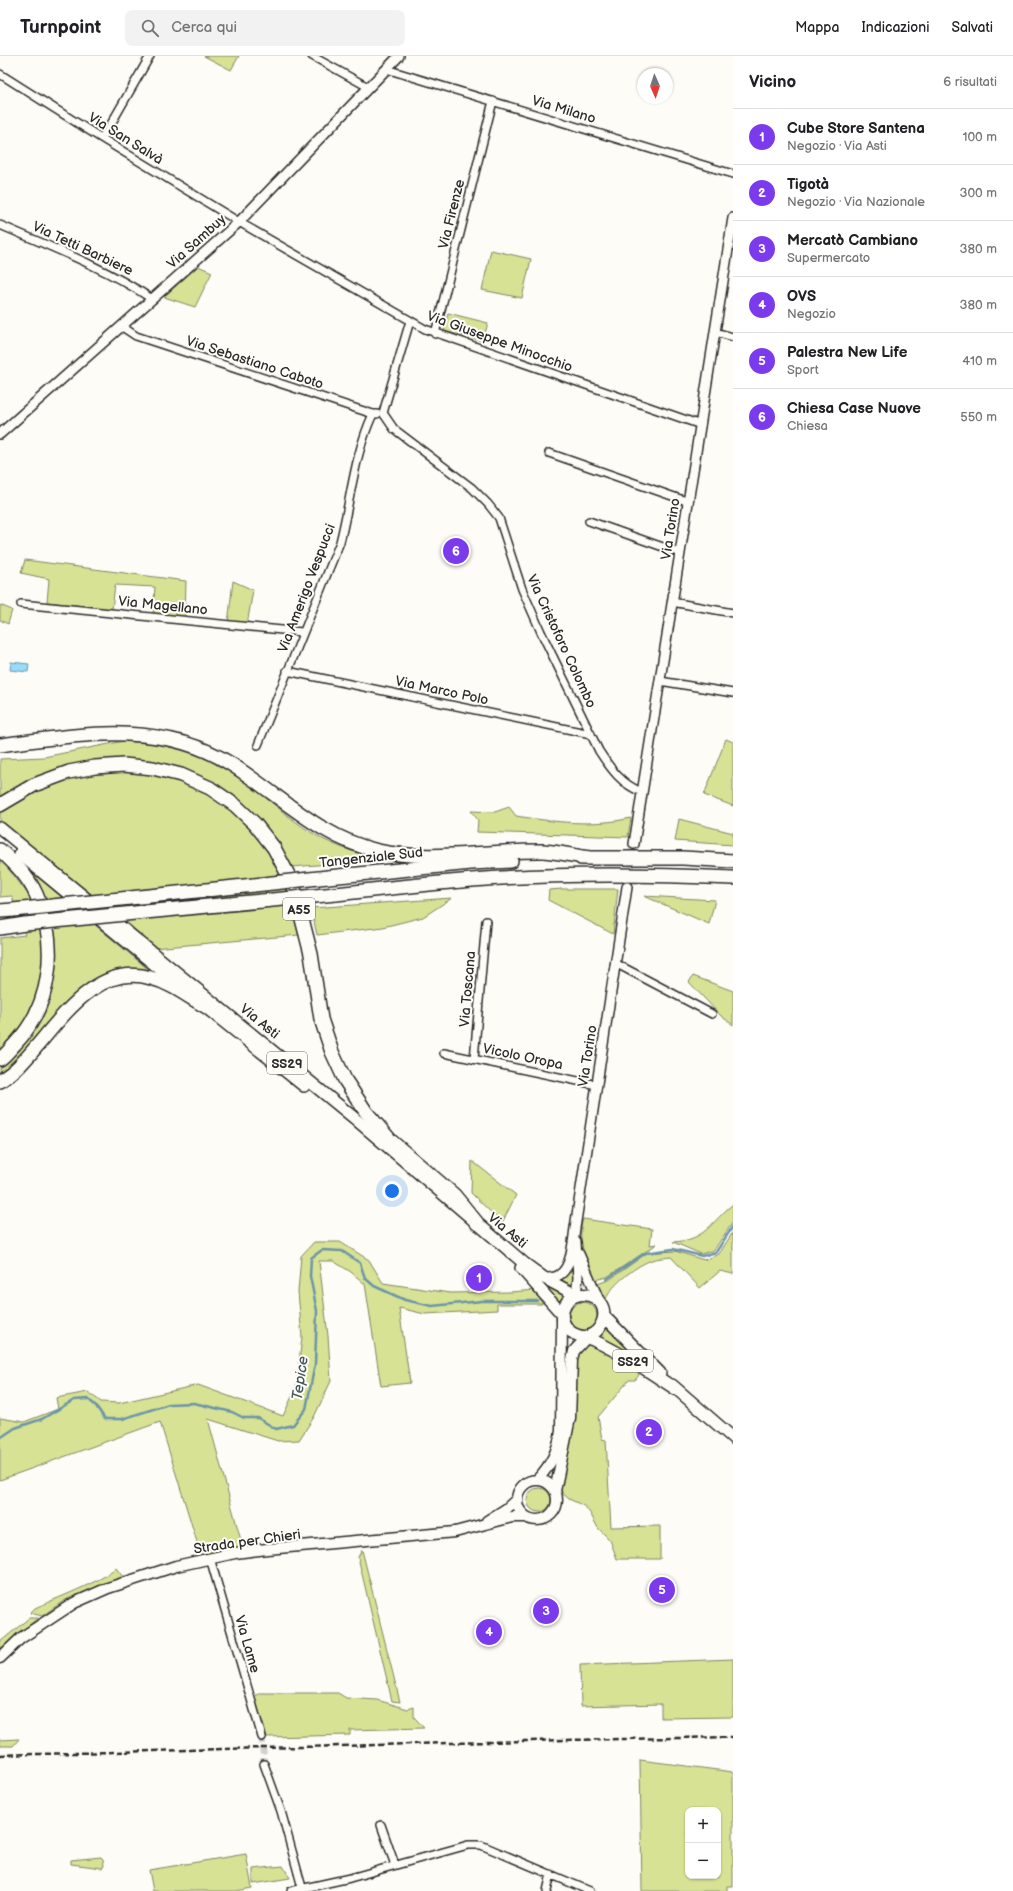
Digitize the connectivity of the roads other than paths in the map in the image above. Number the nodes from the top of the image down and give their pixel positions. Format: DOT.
graph roads {
  1 [pos="150,56"];
  2 [pos="312,56"];
  3 [pos="399,56"];
  4 [pos="386,69"];
  5 [pos="0,74"];
  6 [pos="368,87"];
  7 [pos="493,101"];
  8 [pos="101,138"];
  9 [pos="733,174"];
  10 [pos="733,218"];
  11 [pos="239,222"];
  12 [pos="0,225"];
  13 [pos="732,235"];
  14 [pos="152,299"];
  15 [pos="410,321"];
  16 [pos="121,326"];
  17 [pos="716,332"];
  18 [pos="435,334"];
  19 [pos="733,337"];
  20 [pos="383,413"];
  21 [pos="373,414"];
  22 [pos="701,425"];
  23 [pos="0,434"];
  24 [pos="549,453"];
  25 [pos="689,502"];
  26 [pos="589,521"];
  27 [pos="680,553"];
  28 [pos="672,602"];
  29 [pos="21,604"];
  30 [pos="733,613"];
  31 [pos="302,632"];
  32 [pos="287,671"];
  33 [pos="660,681"];
  34 [pos="733,693"];
  35 [pos="591,734"];
  36 [pos="0,745"];
  37 [pos="258,746"];
  38 [pos="642,792"];
  39 [pos="2,804"];
  40 [pos="0,828"];
  41 [pos="0,838"];
  42 [pos="634,844"];
  43 [pos="0,850"];
  44 [pos="590,858"];
  45 [pos="733,861"];
  46 [pos="733,878"];
  47 [pos="627,887"];
  48 [pos="0,911"];
  49 [pos="486,921"];
  50 [pos="0,927"];
  51 [pos="615,963"];
  52 [pos="205,1006"];
  53 [pos="712,1014"];
  54 [pos="444,1053"];
  55 [pos="0,1059"];
  56 [pos="474,1059"];
  57 [pos="0,1081"];
  58 [pos="597,1085"];
  59 [pos="477,1224"];
  60 [pos="575,1228"];
  61 [pos="576,1248"];
  62 [pos="544,1278"];
  63 [pos="576,1295"];
  64 [pos="599,1300"];
  65 [pos="604,1316"];
  66 [pos="562,1317"];
  67 [pos="587,1337"];
  68 [pos="677,1390"];
  69 [pos="733,1438"];
  70 [pos="537,1480"];
  71 [pos="555,1491"];
  72 [pos="516,1500"];
  73 [pos="525,1517"];
  74 [pos="474,1528"];
  75 [pos="210,1558"];
  76 [pos="0,1658"];
  77 [pos="262,1737"];
  78 [pos="264,1764"];
  79 [pos="381,1825"];
  80 [pos="395,1865"];
  81 [pos="552,1874"];
  82 [pos="303,1890"];
  83 [pos="291,1891"];
  84 [pos="547,1891"];
  85 [pos="590,1891"];
  1 -- 8 [label="street"];
  2 -- 6 [label="street"];
  3 -- 4 [label="street, Via Sambuy"];
  4 -- 6 [label="street, Via Sambuy"];
  4 -- 7 [label="street, Via Milano"];
  5 -- 8 [label="street, Via San Salvà"];
  6 -- 11 [label="street, Via Sambuy"];
  7 -- 9 [label="street, Via Milano"];
  7 -- 18 [label="street, Via Firenze"];
  8 -- 11 [label="street, Via San Salvà"];
  10 -- 13 [label="street, Via Torino"];
  11 -- 14 [label="street, Via Sambuy"];
  11 -- 15 [label="street, Via Giuseppe Minocchio"];
  12 -- 14 [label="street, Via Tetti Barbiere"];
  13 -- 17 [label="street, Via Torino"];
  14 -- 16 [label="street, Via Sambuy"];
  15 -- 18 [label="street, Via Giuseppe Minocchio"];
  15 -- 20 [label="street"];
  16 -- 21 [label="street, Via Sebastiano Caboto"];
  16 -- 23 [label="street, Via Sambuy"];
  17 -- 19 [label="street"];
  17 -- 22 [label="street, Via Torino"];
  18 -- 22 [label="street, Via Giuseppe Minocchio"];
  20 -- 21 [label="street, Via Sebastiano Caboto"];
  20 -- 35 [label="street, Via Cristoforo Colombo"];
  21 -- 31 [label="street, Via Amerigo Vespucci"];
  22 -- 25 [label="street, Via Torino"];
  24 -- 25 [label="street"];
  25 -- 27 [label="street, Via Torino"];
  26 -- 27 [label="street"];
  27 -- 28 [label="street, Via Torino"];
  28 -- 30 [label="street"];
  28 -- 33 [label="street, Via Torino"];
  29 -- 31 [label="street, Via Magellano"];
  31 -- 32 [label="street, Via Amerigo Vespucci"];
  32 -- 35 [label="street, Via Marco Polo"];
  32 -- 37 [label="street, Via Amerigo Vespucci"];
  33 -- 34 [label="street"];
  33 -- 38 [label="street, Via Torino"];
  35 -- 38 [label="street, Via Cristoforo Colombo"];
  36 -- 44 [label="highway"];
  38 -- 42 [label="street, Via Torino"];
  39 -- 59 [label="highway, A55"];
  40 -- 59 [label="main road, Via Asti / SS29"];
  41 -- 52 [label="main road, Via Asti / SS29"];
  43 -- 55 [label="highway"];
  44 -- 45 [label="highway, Tangenziale Sud / A55"];
  44 -- 48 [label="highway, Tangenziale Sud / A55, bridge"];
  46 -- 50 [label="highway, A55, bridge"];
  47 -- 51 [label="street, Via Torino"];
  49 -- 56 [label="street, Via Toscana"];
  51 -- 53 [label="street"];
  51 -- 58 [label="street, Via Torino"];
  52 -- 57 [label="highway"];
  52 -- 66 [label="main road, Via Asti / SS29"];
  54 -- 56 [label="street, Vicolo Oropa"];
  56 -- 58 [label="street, Vicolo Oropa"];
  58 -- 60 [label="street, Via Torino"];
  59 -- 62 [label="main road, Via Asti / SS29"];
  60 -- 61 [label="street, Via Torino"];
  60 -- 62 [label="street, Via Torino"];
  61 -- 63 [label="street, Via Torino"];
  61 -- 64 [label="street, Via Torino"];
  62 -- 63 [label="main road, Via Asti / SS29"];
  63 -- 64 [label="main road"];
  63 -- 66 [label="main road"];
  64 -- 65 [label="main road"];
  65 -- 67 [label="main road"];
  65 -- 68 [label="main road, SS29"];
  66 -- 67 [label="main road"];
  66 -- 70 [label="main road"];
  67 -- 68 [label="main road, SS29"];
  67 -- 71 [label="main road"];
  68 -- 69 [label="main road, SS29"];
  70 -- 71 [label="main road"];
  70 -- 72 [label="main road"];
  71 -- 73 [label="main road"];
  72 -- 73 [label="main road"];
  72 -- 74 [label="main road, Strada per Chieri"];
  73 -- 74 [label="main road, Strada per Chieri"];
  74 -- 75 [label="main road, Strada per Chieri"];
  75 -- 76 [label="main road, Strada per Chieri"];
  75 -- 77 [label="street, Via Lame"];
  78 -- 82 [label="street"];
  79 -- 80 [label="street"];
  80 -- 81 [label="street"];
  80 -- 82 [label="street"];
  81 -- 84 [label="street"];
  81 -- 85 [label="street"];
  82 -- 83 [label="street"];
}
